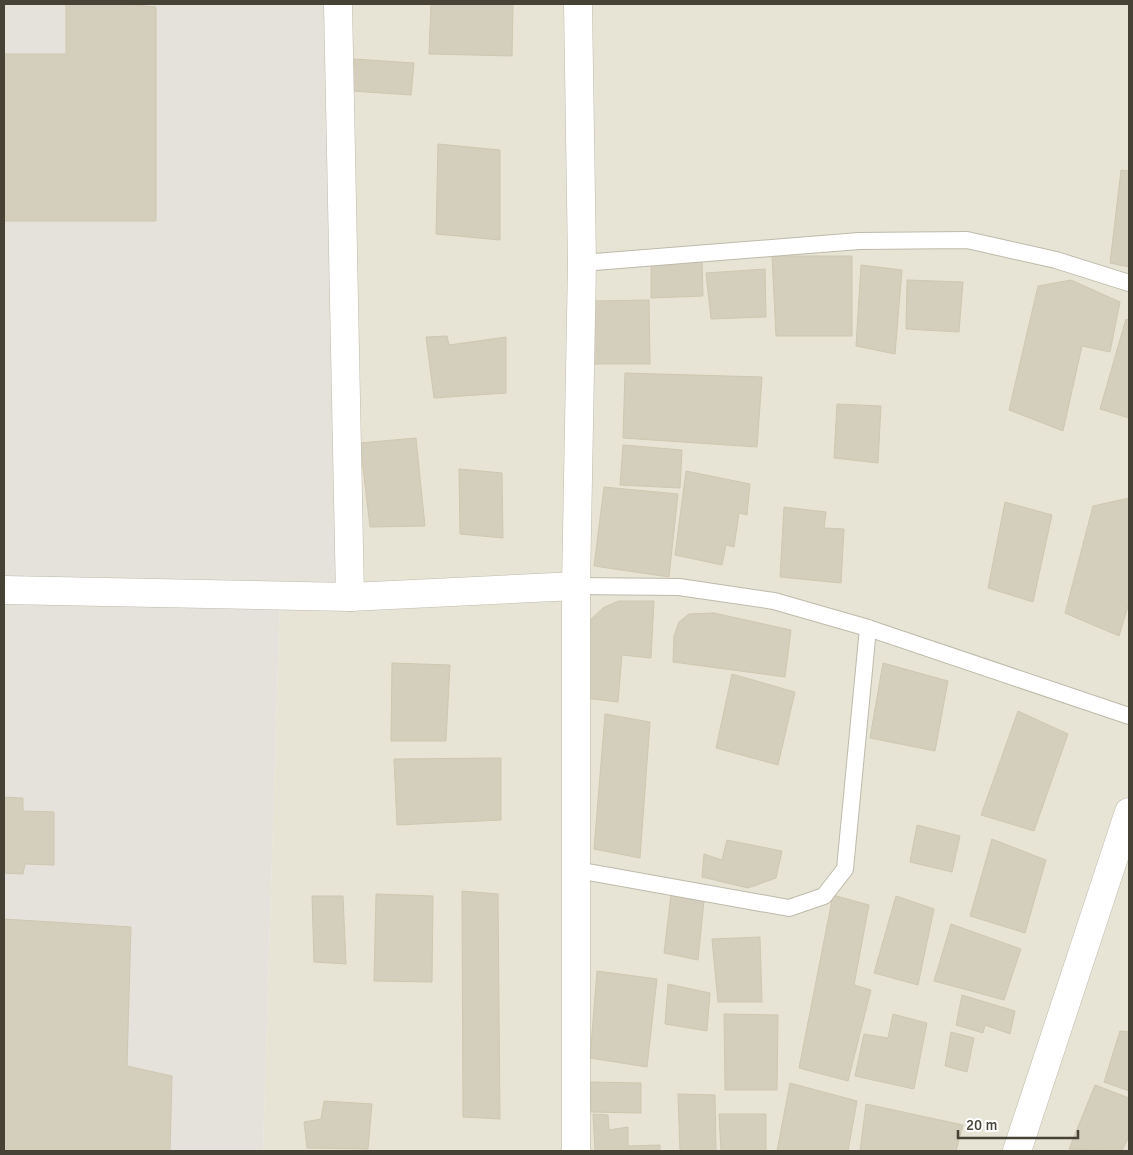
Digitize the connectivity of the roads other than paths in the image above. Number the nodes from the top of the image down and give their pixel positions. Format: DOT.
graph roads {
  1 [pos="338,4"];
  2 [pos="578,4"];
  3 [pos="582,263"];
  4 [pos="1129,283"];
  5 [pos="576,586"];
  6 [pos="4,590"];
  7 [pos="350,596"];
  8 [pos="868,628"];
  9 [pos="1129,716"];
  10 [pos="1129,812"];
  11 [pos="577,870"];
  12 [pos="576,1151"];
  13 [pos="1017,1151"];
  1 -- 7 [label="street"];
  2 -- 3 [label="street"];
  3 -- 4 [label="lane"];
  3 -- 5 [label="street"];
  5 -- 7 [label="street"];
  5 -- 8 [label="lane"];
  5 -- 11 [label="street"];
  6 -- 7 [label="street"];
  8 -- 9 [label="lane"];
  8 -- 11 [label="lane"];
  10 -- 13 [label="street"];
  11 -- 12 [label="street"];
}
